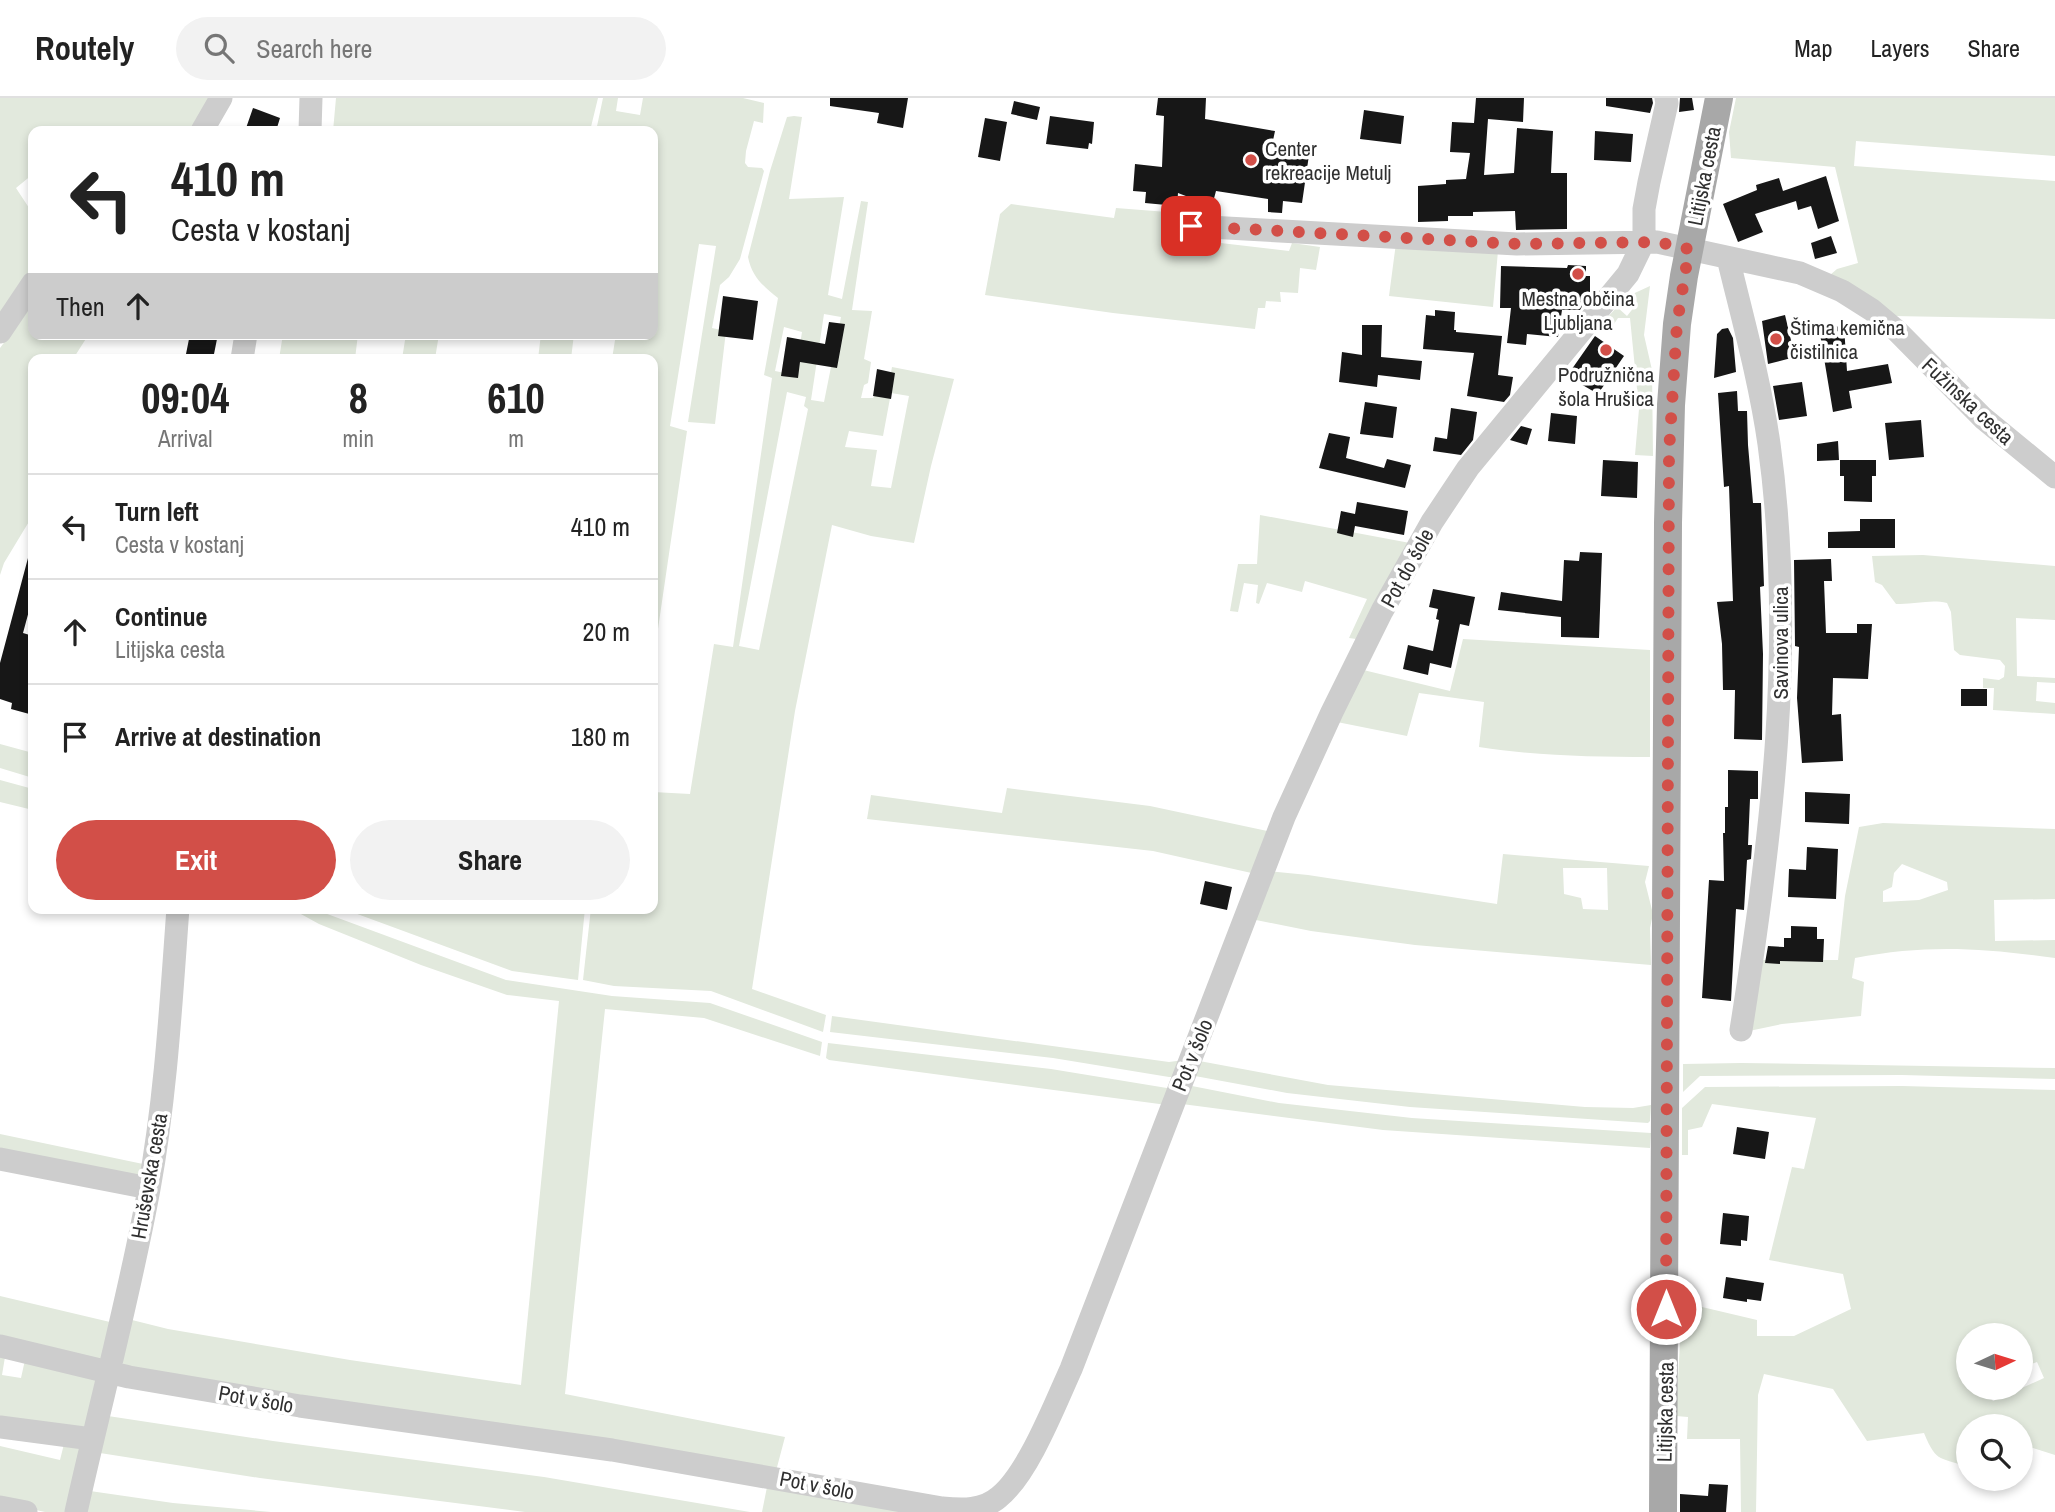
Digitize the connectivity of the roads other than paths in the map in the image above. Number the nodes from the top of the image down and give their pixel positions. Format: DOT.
graph roads {
  1 [pos="221,98"];
  2 [pos="312,98"];
  3 [pos="1666,98"];
  4 [pos="1719,98"];
  5 [pos="205,126"];
  6 [pos="310,126"];
  7 [pos="1191,226"];
  8 [pos="1644,241"];
  9 [pos="1689,249"];
  10 [pos="1728,258"];
  11 [pos="28,290"];
  12 [pos="0,332"];
  13 [pos="2055,477"];
  14 [pos="178,914"];
  15 [pos="1239,937"];
  16 [pos="1741,1030"];
  17 [pos="0,1159"];
  18 [pos="149,1188"];
  19 [pos="0,1346"];
  20 [pos="110,1372"];
  21 [pos="0,1427"];
  22 [pos="92,1439"];
  23 [pos="0,1507"];
  24 [pos="26,1512"];
  25 [pos="76,1512"];
  26 [pos="1663,1512"];
  1 -- 5 [label="street"];
  2 -- 6 [label="street"];
  3 -- 8 [label="street"];
  4 -- 9 [label="main road, Litijska cesta"];
  7 -- 8 [label="street"];
  8 -- 9 [label="street, Fužinska cesta"];
  8 -- 15 [label="street, Pot do šole"];
  9 -- 10 [label="street, Fužinska cesta"];
  9 -- 26 [label="main road, Litijska cesta"];
  10 -- 13 [label="street, Fužinska cesta"];
  10 -- 16 [label="street, Savinova ulica"];
  11 -- 12 [label="street"];
  14 -- 18 [label="street, Hruševska cesta"];
  15 -- 20 [label="street, Pot v šolo"];
  17 -- 18 [label="street"];
  18 -- 20 [label="street, Hruševska cesta"];
  19 -- 20 [label="street, Pot v šolo"];
  20 -- 22 [label="street, Hruševska cesta"];
  21 -- 22 [label="street"];
  22 -- 25 [label="street, Hruševska cesta"];
  23 -- 24 [label="street"];
}
